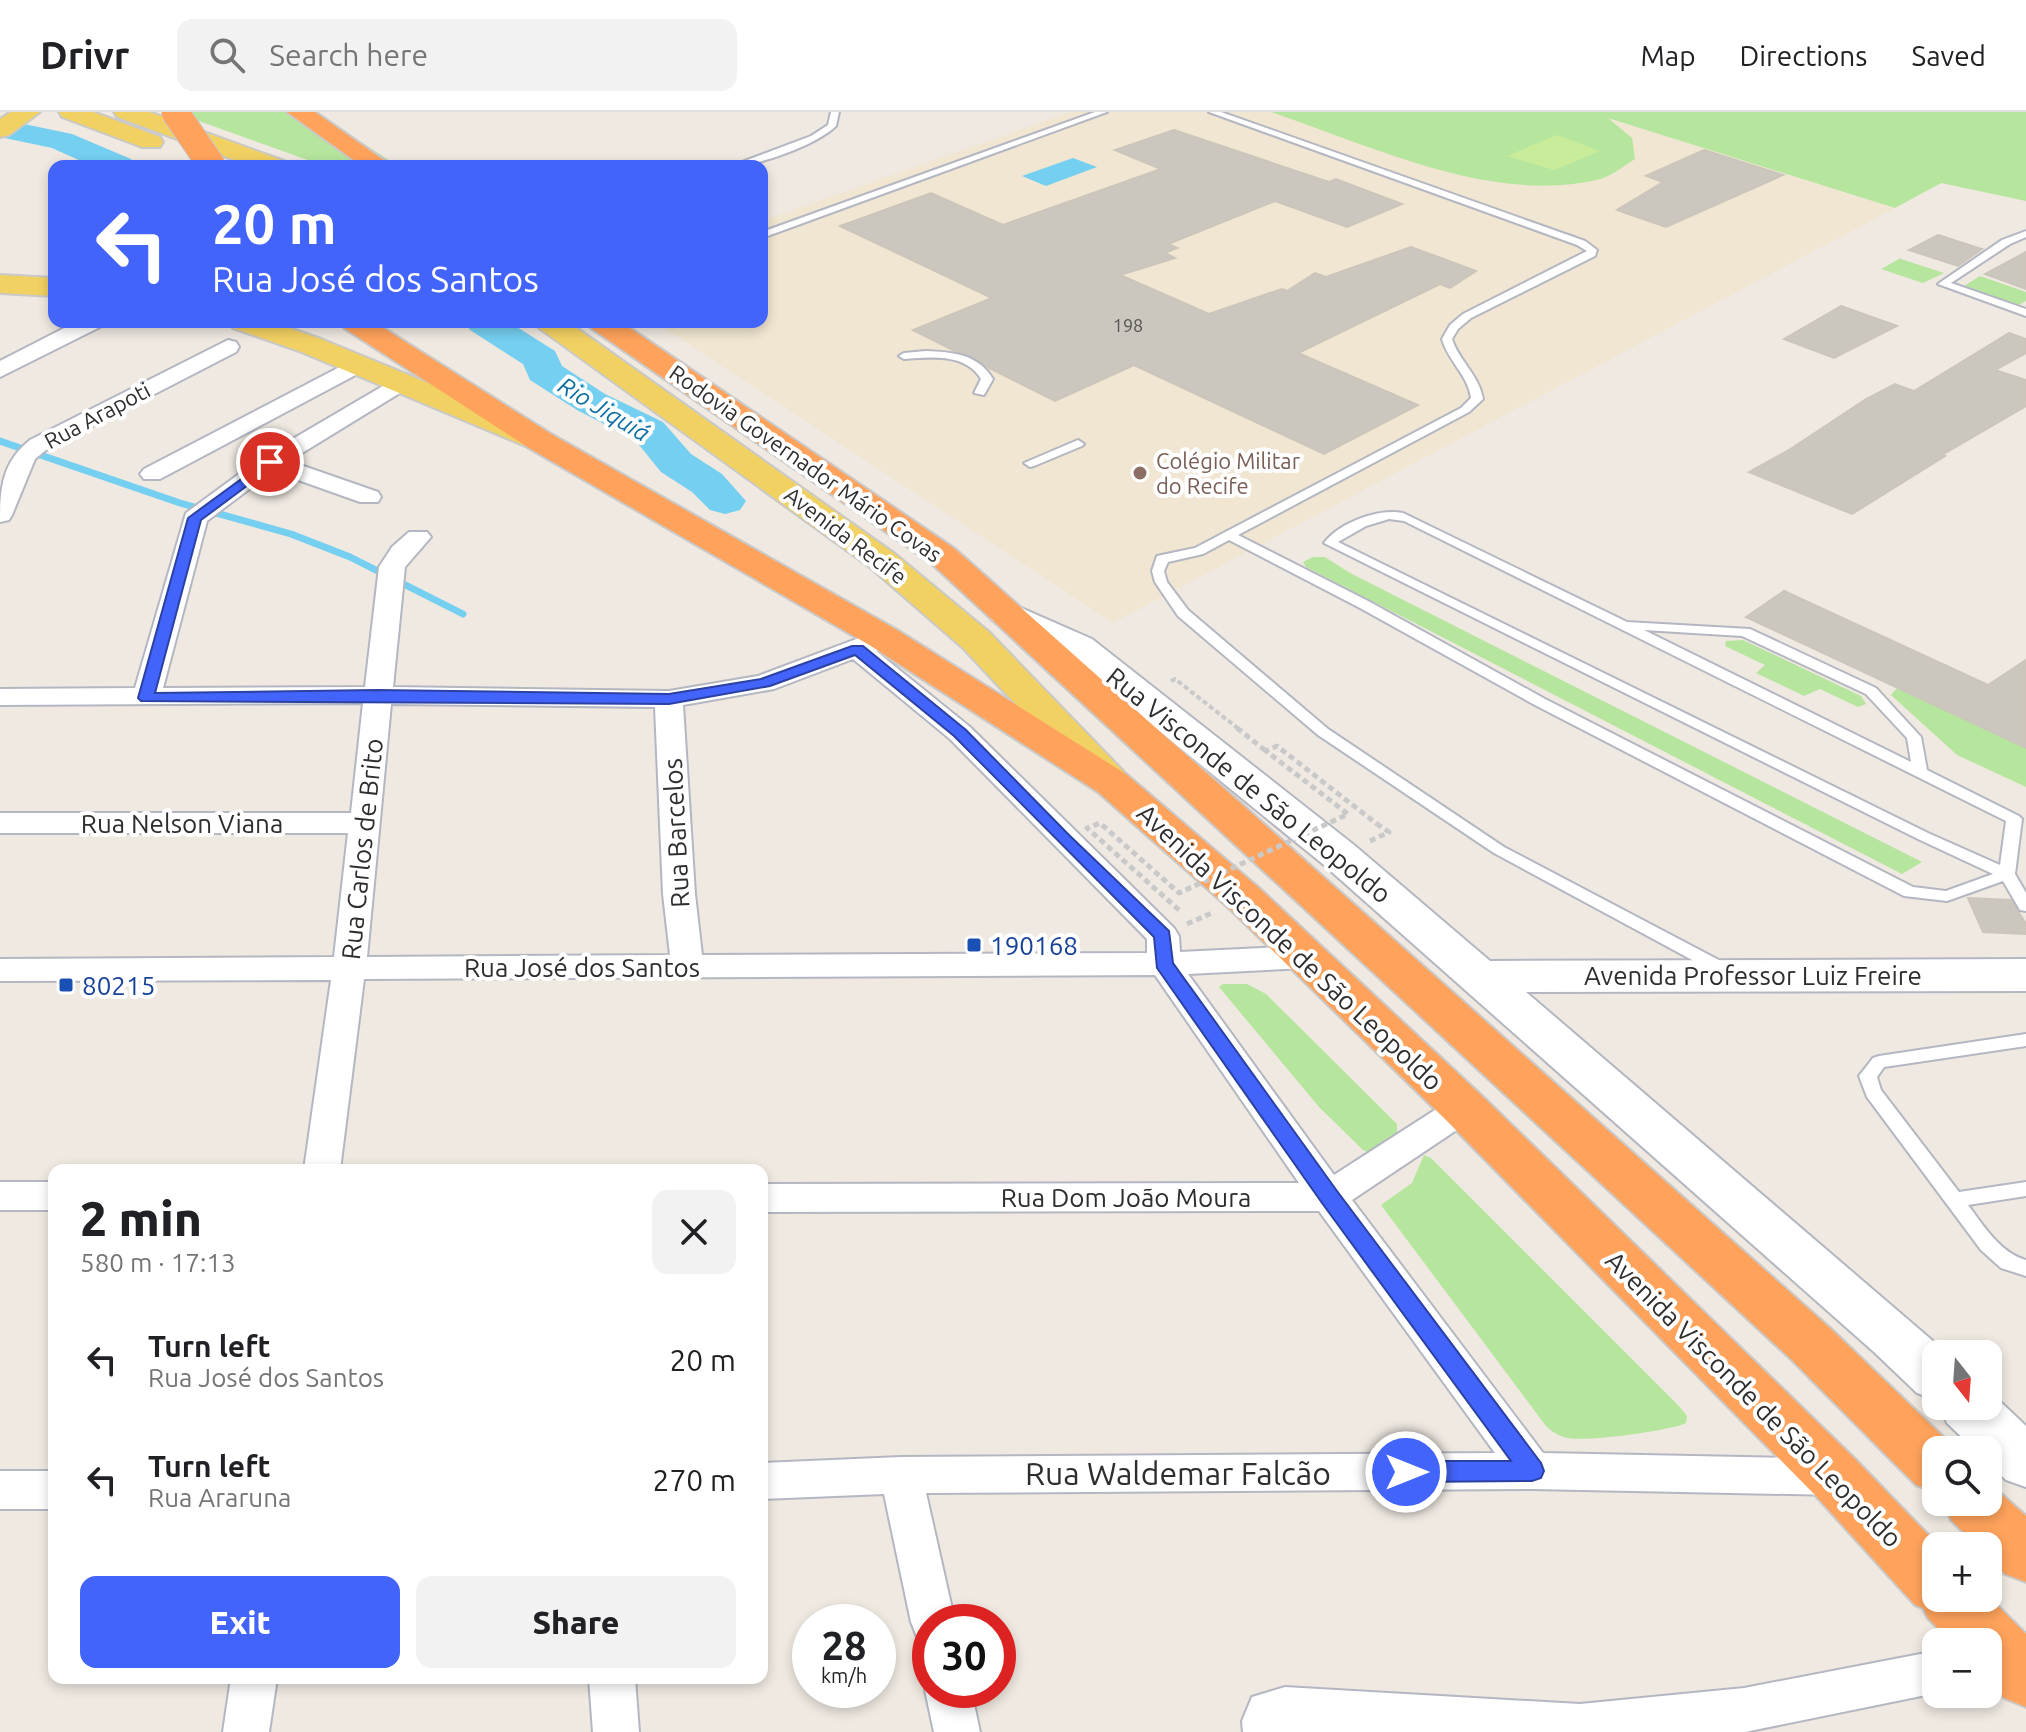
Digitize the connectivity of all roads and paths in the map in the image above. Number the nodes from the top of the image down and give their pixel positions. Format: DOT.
graph roads {
  1 [pos="28,112"];
  2 [pos="71,112"];
  3 [pos="126,112"];
  4 [pos="175,112"];
  5 [pos="299,112"];
  6 [pos="323,112"];
  7 [pos="835,112"];
  8 [pos="1103,112"];
  9 [pos="1213,112"];
  10 [pos="0,130"];
  11 [pos="343,140"];
  12 [pos="198,160"];
  13 [pos="210,160"];
  14 [pos="258,160"];
  15 [pos="371,160"];
  16 [pos="753,160"];
  17 [pos="768,233"];
  18 [pos="2026,234"];
  19 [pos="0,284"];
  20 [pos="48,287"];
  21 [pos="2026,313"];
  22 [pos="80,328"];
  23 [pos="363,328"];
  24 [pos="557,328"];
  25 [pos="610,328"];
  26 [pos="235,334"];
  27 [pos="0,354"];
  28 [pos="904,356"];
  29 [pos="23,358"];
  30 [pos="357,365"];
  31 [pos="0,370"];
  32 [pos="400,383"];
  33 [pos="980,393"];
  34 [pos="540,441"];
  35 [pos="1078,444"];
  36 [pos="270,462"];
  37 [pos="1030,463"];
  38 [pos="152,474"];
  39 [pos="369,497"];
  40 [pos="0,515"];
  41 [pos="1228,535"];
  42 [pos="418,537"];
  43 [pos="1005,612"];
  44 [pos="1621,625"];
  45 [pos="871,644"];
  46 [pos="1175,679"];
  47 [pos="377,695"];
  48 [pos="0,697"];
  49 [pos="146,698"];
  50 [pos="669,699"];
  51 [pos="1266,751"];
  52 [pos="1920,773"];
  53 [pos="1112,783"];
  54 [pos="2020,822"];
  55 [pos="0,823"];
  56 [pos="363,823"];
  57 [pos="1389,832"];
  58 [pos="2007,874"];
  59 [pos="1244,898"];
  60 [pos="2026,906"];
  61 [pos="1169,937"];
  62 [pos="1305,957"];
  63 [pos="687,966"];
  64 [pos="349,969"];
  65 [pos="0,970"];
  66 [pos="1731,974"];
  67 [pos="2026,975"];
  68 [pos="1480,977"];
  69 [pos="2026,1040"];
  70 [pos="1464,1108"];
  71 [pos="323,1164"];
  72 [pos="2026,1189"];
  73 [pos="0,1196"];
  74 [pos="48,1196"];
  75 [pos="1329,1197"];
  76 [pos="768,1198"];
  77 [pos="1954,1200"];
  78 [pos="2026,1268"];
  79 [pos="1922,1365"];
  80 [pos="1982,1420"];
  81 [pos="1922,1453"];
  82 [pos="2026,1462"];
  83 [pos="1532,1471"];
  84 [pos="901,1475"];
  85 [pos="1835,1477"];
  86 [pos="768,1481"];
  87 [pos="0,1490"];
  88 [pos="48,1490"];
  89 [pos="1986,1516"];
  90 [pos="2026,1555"];
  91 [pos="1922,1570"];
  92 [pos="929,1604"];
  93 [pos="1961,1612"];
  94 [pos="2007,1665"];
  95 [pos="1922,1675"];
  96 [pos="253,1684"];
  97 [pos="612,1684"];
  98 [pos="952,1708"];
  99 [pos="1267,1723"];
  100 [pos="1581,1729"];
  101 [pos="246,1732"];
  102 [pos="616,1732"];
  103 [pos="957,1732"];
  1 -- 10 [label="main road"];
  2 -- 12 [label="main road"];
  3 -- 14 [label="main road"];
  4 -- 13 [label="highway, bridge"];
  5 -- 11 [label="highway"];
  6 -- 11 [label="highway"];
  7 -- 16 [label="lane"];
  8 -- 17 [label="lane"];
  9 -- 41 [label="lane"];
  11 -- 15 [label="highway"];
  18 -- 21 [label="lane"];
  19 -- 20 [label="main road"];
  22 -- 29 [label="street"];
  23 -- 34 [label="highway, Avenida Visconde de São Leopoldo"];
  24 -- 53 [label="main road, Avenida Recife"];
  25 -- 43 [label="highway, Rodovia Governador Mário Covas"];
  26 -- 30 [label="main road, Avenida Visconde de São Leopoldo"];
  26 -- 40 [label="street, Rua Arapoti"];
  27 -- 29 [label="street"];
  28 -- 33 [label="lane"];
  29 -- 31 [label="street"];
  30 -- 32 [label="main road, Avenida Visconde de São Leopoldo"];
  30 -- 38 [label="street"];
  32 -- 34 [label="main road, Avenida Visconde de São Leopoldo"];
  32 -- 36 [label="street"];
  34 -- 45 [label="highway, Avenida Visconde de São Leopoldo"];
  35 -- 37 [label="lane"];
  36 -- 39 [label="street"];
  36 -- 49 [label="street"];
  41 -- 58 [label="lane"];
  41 -- 66 [label="lane"];
  42 -- 47 [label="street, Rua Carlos de Brito"];
  43 -- 68 [label="main road, Rua Visconde de São Leopoldo"];
  43 -- 81 [label="highway, Avenida Visconde de São Leopoldo"];
  44 -- 52 [label="lane"];
  44 -- 52 [label="lane"];
  44 -- 58 [label="lane"];
  45 -- 50 [label="street"];
  45 -- 53 [label="highway, Avenida Visconde de São Leopoldo"];
  45 -- 61 [label="street"];
  46 -- 51 [label="path"];
  47 -- 49 [label="street"];
  47 -- 50 [label="street"];
  47 -- 56 [label="street, Rua Carlos de Brito"];
  48 -- 49 [label="street"];
  50 -- 63 [label="street, Rua Barcelos"];
  51 -- 57 [label="path, bridge"];
  51 -- 61 [label="path, bridge"];
  52 -- 54 [label="lane"];
  53 -- 59 [label="highway, Avenida Visconde de São Leopoldo"];
  54 -- 58 [label="lane"];
  55 -- 56 [label="street, Rua Nelson Viana"];
  56 -- 64 [label="street, Rua Carlos de Brito"];
  58 -- 60 [label="lane"];
  59 -- 61 [label="path"];
  59 -- 62 [label="highway, Avenida Visconde de São Leopoldo"];
  61 -- 62 [label="street, Rua José dos Santos"];
  61 -- 63 [label="street, Rua José dos Santos"];
  61 -- 75 [label="street"];
  62 -- 70 [label="highway, Avenida Visconde de São Leopoldo"];
  63 -- 64 [label="street, Rua José dos Santos"];
  64 -- 65 [label="street, Rua José dos Santos"];
  64 -- 71 [label="street, Rua Carlos de Brito"];
  66 -- 67 [label="main road, Avenida Professor Luiz Freire"];
  66 -- 68 [label="main road, Avenida Professor Luiz Freire"];
  68 -- 79 [label="main road"];
  69 -- 77 [label="lane"];
  70 -- 75 [label="street"];
  70 -- 85 [label="highway, Avenida Visconde de São Leopoldo"];
  72 -- 77 [label="lane"];
  73 -- 74 [label="street"];
  75 -- 76 [label="street, Rua Dom João Moura"];
  75 -- 83 [label="street"];
  77 -- 78 [label="lane"];
  80 -- 82 [label="main road"];
  83 -- 84 [label="street, Rua Waldemar Falcão"];
  83 -- 85 [label="street, Rua Waldemar Falcão"];
  84 -- 86 [label="street, Rua Waldemar Falcão"];
  84 -- 92 [label="street"];
  85 -- 91 [label="highway, Avenida Visconde de São Leopoldo"];
  87 -- 88 [label="street"];
  89 -- 90 [label="highway"];
  93 -- 94 [label="highway"];
  95 -- 100 [label="street"];
  96 -- 101 [label="street"];
  97 -- 102 [label="street"];
  98 -- 103 [label="street"];
  99 -- 100 [label="street"];
}
